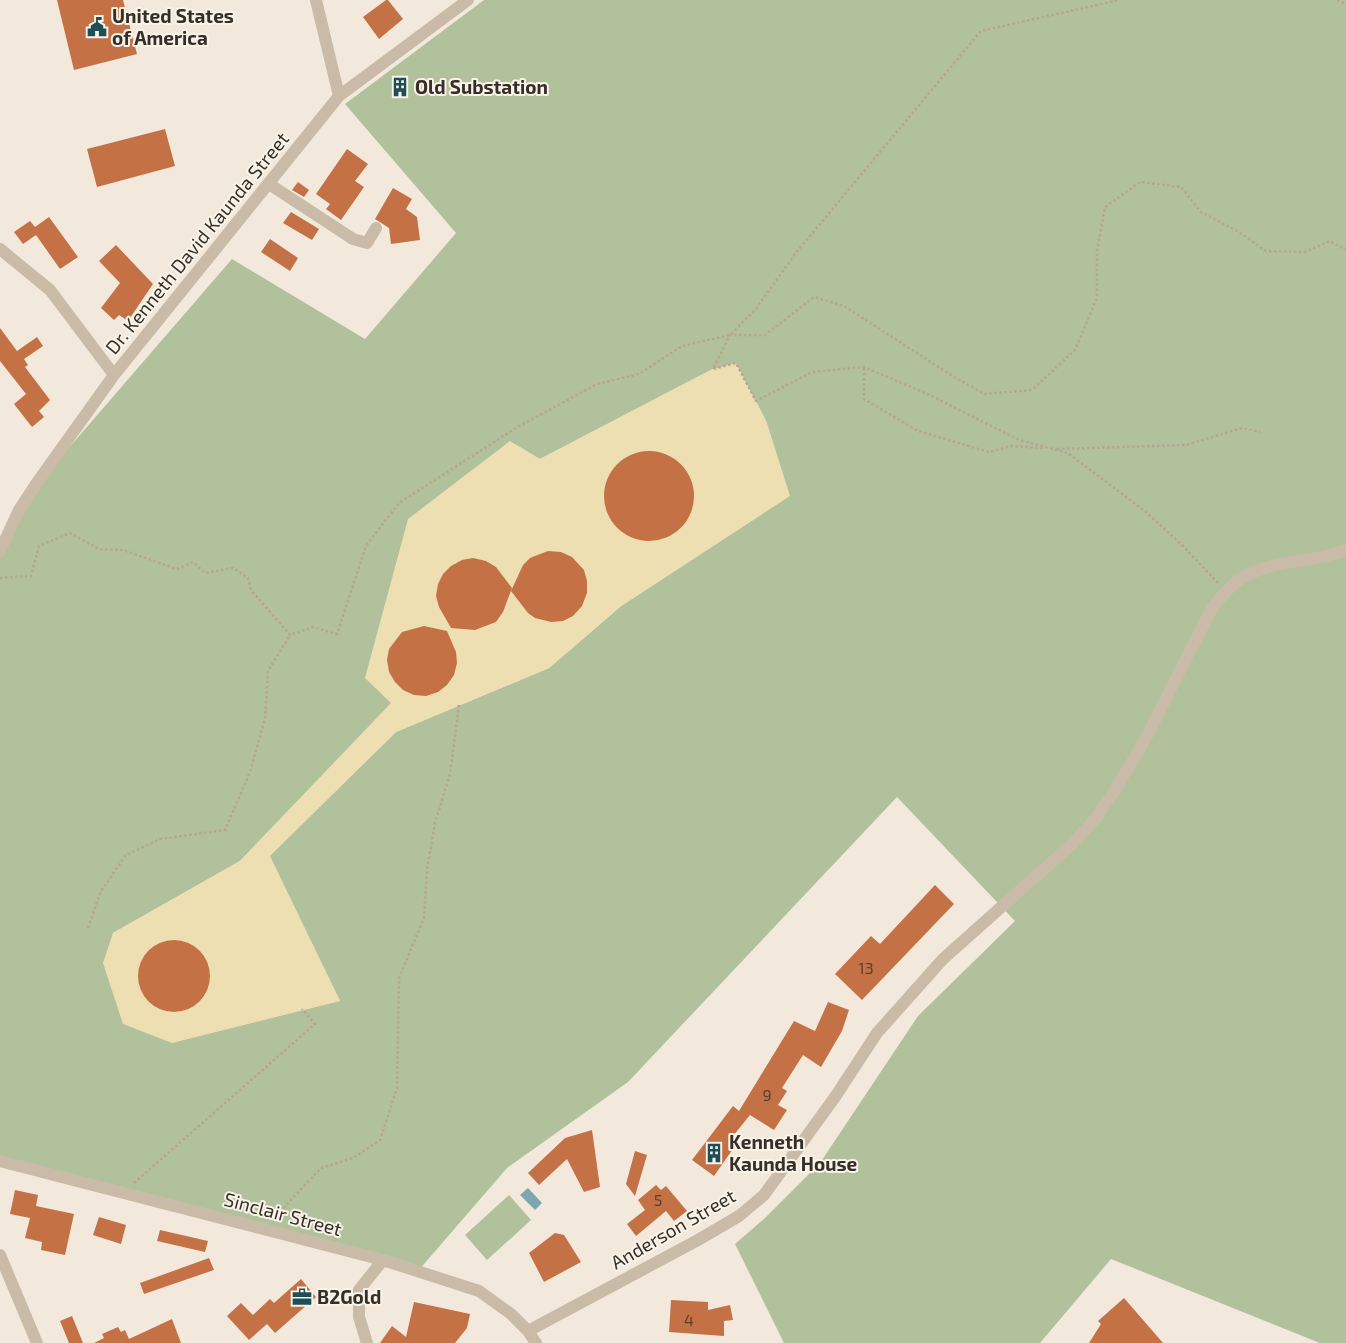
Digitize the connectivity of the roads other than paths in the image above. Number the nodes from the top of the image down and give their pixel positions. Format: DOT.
graph roads {
  1 [pos="316,0"];
  2 [pos="468,0"];
  3 [pos="339,96"];
  4 [pos="269,184"];
  5 [pos="376,228"];
  6 [pos="0,249"];
  7 [pos="114,375"];
  8 [pos="1346,550"];
  9 [pos="0,551"];
  10 [pos="0,1161"];
  11 [pos="0,1255"];
  12 [pos="383,1260"];
  13 [pos="528,1331"];
  14 [pos="36,1343"];
  15 [pos="367,1343"];
  16 [pos="536,1343"];
  1 -- 3 [label="street"];
  2 -- 3 [label="street, Dr. Kenneth David Kaunda Street"];
  3 -- 4 [label="street, Dr. Kenneth David Kaunda Street"];
  4 -- 5 [label="street"];
  4 -- 7 [label="street, Dr. Kenneth David Kaunda Street"];
  6 -- 7 [label="street"];
  7 -- 9 [label="street, Dr. Kenneth David Kaunda Street"];
  8 -- 13 [label="street, Anderson Street"];
  10 -- 12 [label="street, Sinclair Street"];
  11 -- 14 [label="street"];
  12 -- 13 [label="street, Sinclair Street"];
  12 -- 15 [label="street"];
  13 -- 16 [label="street, Sinclair Street"];
}
